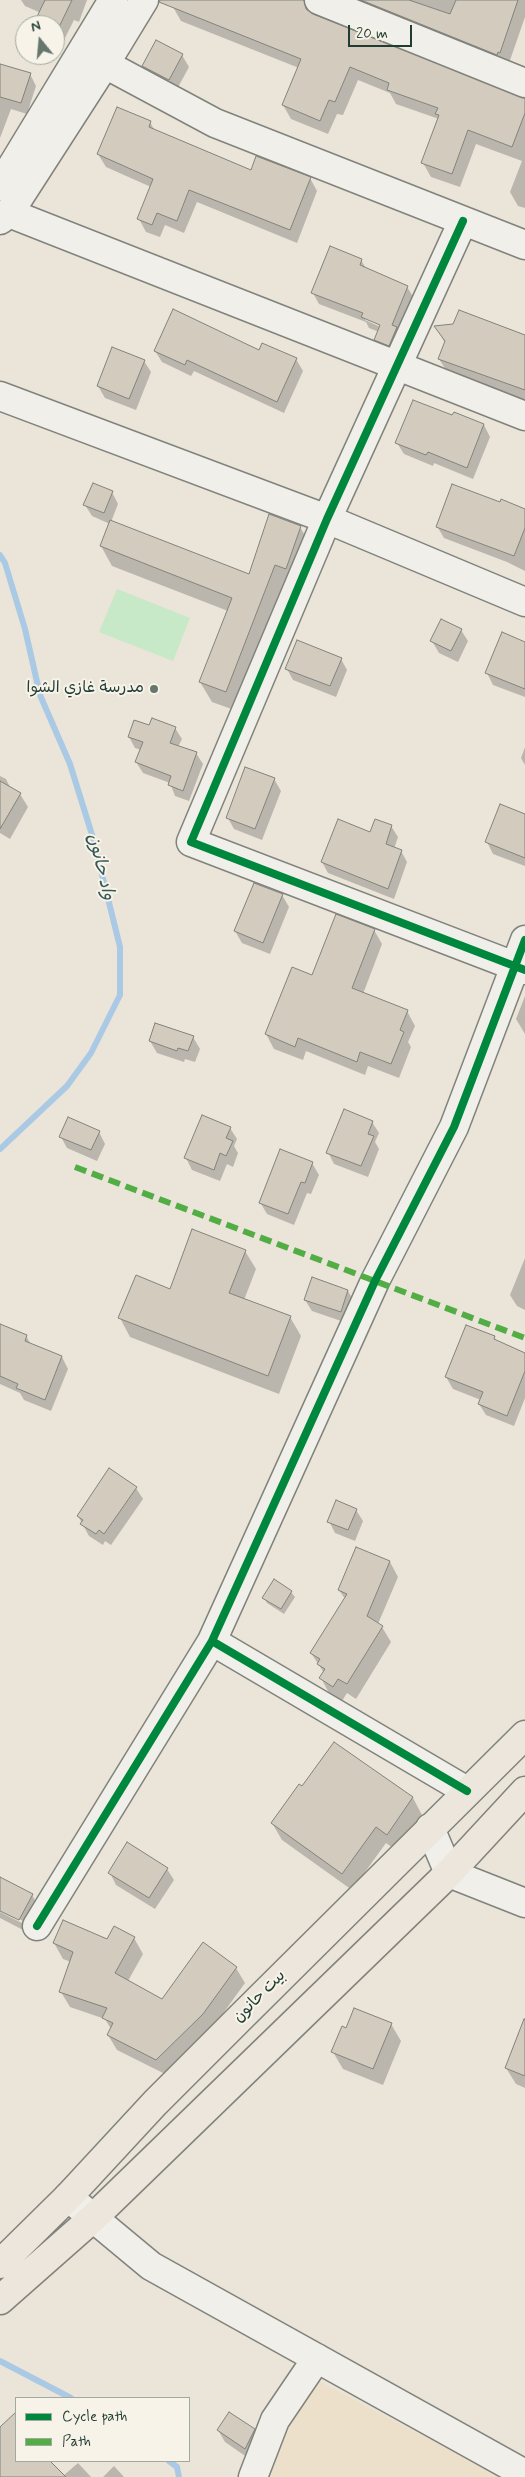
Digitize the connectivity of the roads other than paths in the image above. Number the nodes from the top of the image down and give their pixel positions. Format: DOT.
graph roads {
  1 [pos="112,0"];
  2 [pos="144,0"];
  3 [pos="319,0"];
  4 [pos="106,64"];
  5 [pos="525,83"];
  6 [pos="0,186"];
  7 [pos="4,216"];
  8 [pos="464,221"];
  9 [pos="525,245"];
  10 [pos="397,366"];
  11 [pos="0,396"];
  12 [pos="525,416"];
  13 [pos="327,520"];
  14 [pos="525,602"];
  15 [pos="525,940"];
  16 [pos="520,968"];
  17 [pos="212,1641"];
  18 [pos="525,1735"];
  19 [pos="467,1791"];
  20 [pos="525,1791"];
  21 [pos="430,1828"];
  22 [pos="449,1873"];
  23 [pos="525,1903"];
  24 [pos="37,1926"];
  25 [pos="68,2197"];
  26 [pos="93,2218"];
  27 [pos="0,2264"];
  28 [pos="0,2300"];
  29 [pos="317,2358"];
  30 [pos="525,2474"];
  31 [pos="253,2477"];
  1 -- 6 [label="street"];
  2 -- 4 [label="street"];
  3 -- 5 [label="street"];
  4 -- 7 [label="street"];
  4 -- 8 [label="street"];
  7 -- 10 [label="street"];
  8 -- 9 [label="street"];
  8 -- 10 [label="street"];
  10 -- 12 [label="street"];
  10 -- 13 [label="street"];
  11 -- 13 [label="street"];
  13 -- 14 [label="street"];
  13 -- 16 [label="street"];
  15 -- 16 [label="street"];
  16 -- 17 [label="street"];
  17 -- 19 [label="street"];
  17 -- 24 [label="street"];
  18 -- 19 [label="main road, بيت حانون"];
  19 -- 21 [label="main road, بيت حانون"];
  20 -- 22 [label="main road"];
  21 -- 22 [label="street"];
  21 -- 25 [label="main road, بيت حانون"];
  22 -- 23 [label="street"];
  22 -- 26 [label="main road"];
  25 -- 26 [label="street"];
  25 -- 27 [label="main road, بيت حانون"];
  26 -- 28 [label="main road"];
  26 -- 29 [label="street"];
  29 -- 30 [label="street"];
  29 -- 31 [label="street"];
}
